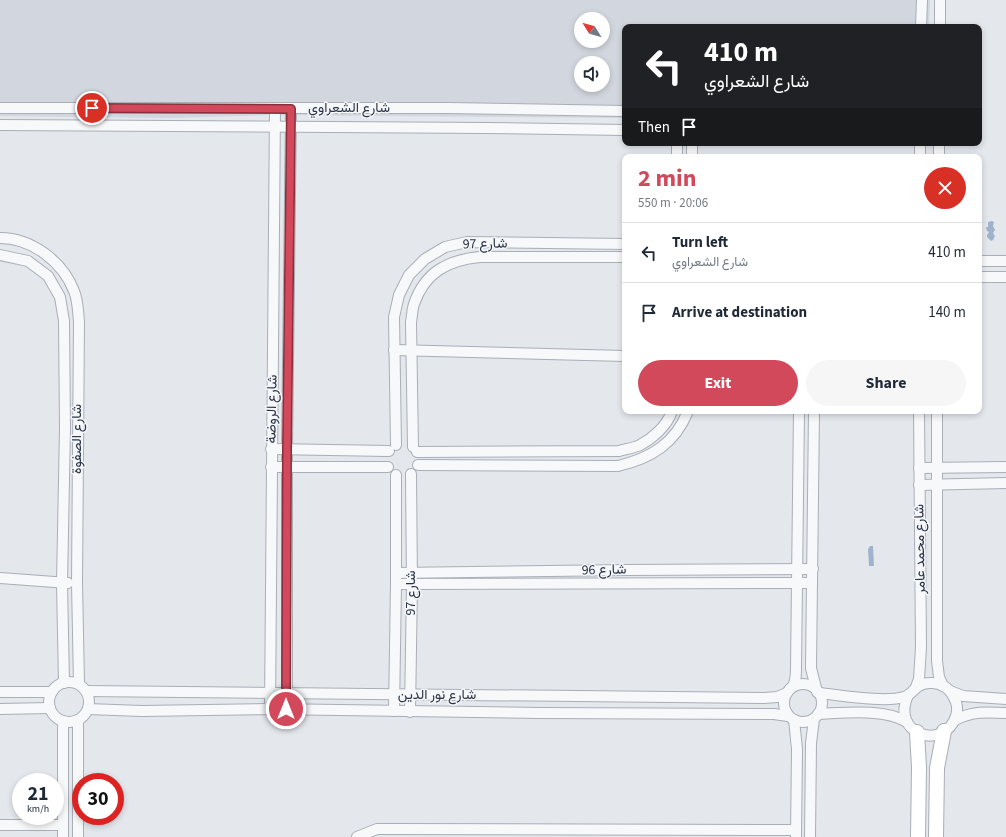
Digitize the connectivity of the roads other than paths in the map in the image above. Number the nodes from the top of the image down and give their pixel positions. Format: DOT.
graph roads {
  1 [pos="922,0"];
  2 [pos="940,0"];
  3 [pos="922,24"];
  4 [pos="940,24"];
  5 [pos="0,108"];
  6 [pos="275,109"];
  7 [pos="291,109"];
  8 [pos="622,111"];
  9 [pos="0,125"];
  10 [pos="275,127"];
  11 [pos="291,127"];
  12 [pos="622,130"];
  13 [pos="0,238"];
  14 [pos="622,244"];
  15 [pos="0,255"];
  16 [pos="622,257"];
  17 [pos="982,261"];
  18 [pos="1006,261"];
  19 [pos="982,277"];
  20 [pos="1006,277"];
  21 [pos="394,350"];
  22 [pos="411,350"];
  23 [pos="622,356"];
  24 [pos="671,414"];
  25 [pos="686,414"];
  26 [pos="799,414"];
  27 [pos="814,414"];
  28 [pos="919,414"];
  29 [pos="937,414"];
  30 [pos="392,448"];
  31 [pos="271,449"];
  32 [pos="287,449"];
  33 [pos="415,449"];
  34 [pos="418,465"];
  35 [pos="271,467"];
  36 [pos="287,467"];
  37 [pos="388,467"];
  38 [pos="936,467"];
  39 [pos="1006,467"];
  40 [pos="919,468"];
  41 [pos="411,474"];
  42 [pos="396,475"];
  43 [pos="936,484"];
  44 [pos="1006,484"];
  45 [pos="919,485"];
  46 [pos="798,569"];
  47 [pos="813,569"];
  48 [pos="396,573"];
  49 [pos="412,573"];
  50 [pos="0,578"];
  51 [pos="62,583"];
  52 [pos="77,583"];
  53 [pos="798,583"];
  54 [pos="396,584"];
  55 [pos="412,584"];
  56 [pos="812,584"];
  57 [pos="64,683"];
  58 [pos="916,687"];
  59 [pos="83,688"];
  60 [pos="947,688"];
  61 [pos="789,691"];
  62 [pos="0,692"];
  63 [pos="52,692"];
  64 [pos="818,692"];
  65 [pos="286,693"];
  66 [pos="270,694"];
  67 [pos="394,694"];
  68 [pos="410,694"];
  69 [pos="908,694"];
  70 [pos="1006,699"];
  71 [pos="50,708"];
  72 [pos="0,709"];
  73 [pos="88,709"];
  74 [pos="270,709"];
  75 [pos="286,709"];
  76 [pos="394,711"];
  77 [pos="410,712"];
  78 [pos="1006,713"];
  79 [pos="816,717"];
  80 [pos="791,718"];
  81 [pos="78,720"];
  82 [pos="955,720"];
  83 [pos="63,721"];
  84 [pos="907,722"];
  85 [pos="917,732"];
  86 [pos="944,732"];
  87 [pos="63,773"];
  88 [pos="0,825"];
  89 [pos="12,825"];
  90 [pos="63,825"];
  91 [pos="439,833"];
  92 [pos="555,833"];
  93 [pos="676,833"];
  94 [pos="796,833"];
  95 [pos="63,837"];
  96 [pos="78,837"];
  97 [pos="357,837"];
  98 [pos="810,837"];
  99 [pos="918,837"];
  100 [pos="936,837"];
  1 -- 3 [label="street"];
  2 -- 4 [label="street"];
  5 -- 6 [label="street, شارع الشعراوي"];
  6 -- 7 [label="street, شارع الشعراوي"];
  6 -- 10 [label="street, شارع الروضة"];
  7 -- 8 [label="street, شارع الشعراوي"];
  7 -- 11 [label="street, شارع الروضة"];
  9 -- 10 [label="street, شارع الشعراوي"];
  10 -- 11 [label="street, شارع الشعراوي"];
  10 -- 31 [label="street, شارع الروضة"];
  11 -- 12 [label="street, شارع الشعراوي"];
  11 -- 32 [label="street, شارع الروضة"];
  13 -- 52 [label="street, شارع الصفوة"];
  14 -- 21 [label="street, شارع 97"];
  15 -- 51 [label="street, شارع الصفوة"];
  16 -- 22 [label="street, شارع 97"];
  17 -- 18 [label="street"];
  19 -- 20 [label="street"];
  21 -- 22 [label="street"];
  21 -- 30 [label="street, شارع 97"];
  22 -- 23 [label="street"];
  22 -- 33 [label="street, شارع 97"];
  24 -- 33 [label="street"];
  25 -- 34 [label="street"];
  26 -- 46 [label="street"];
  27 -- 47 [label="street"];
  28 -- 40 [label="street, شارع محمد عامر"];
  29 -- 38 [label="street, شارع محمد عامر"];
  30 -- 32 [label="street"];
  30 -- 33 [label="street"];
  30 -- 37 [label="street"];
  31 -- 32 [label="street"];
  31 -- 35 [label="street, شارع الروضة"];
  32 -- 36 [label="street, شارع الروضة"];
  33 -- 34 [label="street"];
  34 -- 41 [label="street"];
  35 -- 36 [label="street"];
  35 -- 66 [label="street, شارع الروضة"];
  36 -- 37 [label="street"];
  36 -- 65 [label="street, شارع الروضة"];
  37 -- 42 [label="street"];
  38 -- 39 [label="street"];
  38 -- 40 [label="street"];
  38 -- 43 [label="street, شارع محمد عامر"];
  40 -- 45 [label="street, شارع محمد عامر"];
  41 -- 42 [label="street"];
  41 -- 49 [label="street, شارع 97"];
  42 -- 48 [label="street, شارع 97"];
  43 -- 44 [label="street"];
  43 -- 45 [label="street"];
  43 -- 60 [label="street, شارع محمد عامر"];
  45 -- 58 [label="street, شارع محمد عامر"];
  46 -- 47 [label="street, شارع 96"];
  46 -- 49 [label="street, شارع 96"];
  46 -- 53 [label="street"];
  47 -- 56 [label="street"];
  48 -- 49 [label="street, شارع 96"];
  48 -- 54 [label="street, شارع 97"];
  49 -- 55 [label="street, شارع 97"];
  50 -- 51 [label="street"];
  51 -- 52 [label="street"];
  51 -- 57 [label="street, شارع الصفوة"];
  52 -- 59 [label="street, شارع الصفوة"];
  53 -- 55 [label="street, شارع 96"];
  53 -- 56 [label="street, شارع 96"];
  53 -- 61 [label="street"];
  54 -- 55 [label="street, شارع 96"];
  54 -- 67 [label="street, شارع 97"];
  55 -- 68 [label="street, شارع 97"];
  56 -- 64 [label="street"];
  57 -- 59 [label="street"];
  57 -- 63 [label="street"];
  58 -- 60 [label="street"];
  58 -- 69 [label="street"];
  59 -- 66 [label="street, شارع نور الدين"];
  59 -- 73 [label="street"];
  60 -- 70 [label="street"];
  60 -- 82 [label="street"];
  61 -- 64 [label="street"];
  61 -- 68 [label="street, شارع نور الدين"];
  61 -- 80 [label="street"];
  62 -- 63 [label="street"];
  63 -- 71 [label="street"];
  64 -- 69 [label="street"];
  64 -- 79 [label="street"];
  65 -- 66 [label="street, شارع نور الدين"];
  65 -- 67 [label="street, شارع نور الدين"];
  65 -- 75 [label="street, شارع الروضة"];
  66 -- 74 [label="street, شارع الروضة"];
  67 -- 68 [label="street, شارع نور الدين"];
  67 -- 76 [label="street, شارع 97"];
  68 -- 77 [label="street, شارع 97"];
  69 -- 84 [label="street"];
  71 -- 72 [label="street"];
  71 -- 83 [label="street"];
  73 -- 74 [label="street, شارع نور الدين"];
  73 -- 81 [label="street"];
  74 -- 75 [label="street, شارع نور الدين"];
  75 -- 76 [label="street, شارع نور الدين"];
  76 -- 77 [label="street, شارع نور الدين"];
  77 -- 80 [label="street, شارع نور الدين"];
  78 -- 82 [label="street"];
  79 -- 80 [label="street"];
  79 -- 84 [label="street"];
  79 -- 98 [label="street"];
  80 -- 94 [label="street"];
  81 -- 83 [label="street"];
  81 -- 96 [label="street"];
  82 -- 86 [label="street"];
  83 -- 87 [label="street"];
  84 -- 85 [label="street"];
  85 -- 86 [label="street"];
  85 -- 99 [label="street"];
  86 -- 100 [label="street"];
  88 -- 89 [label="street"];
  90 -- 95 [label="street"];
  91 -- 92 [label="street"];
  91 -- 97 [label="street"];
  92 -- 93 [label="street"];
  93 -- 94 [label="street"];
}
